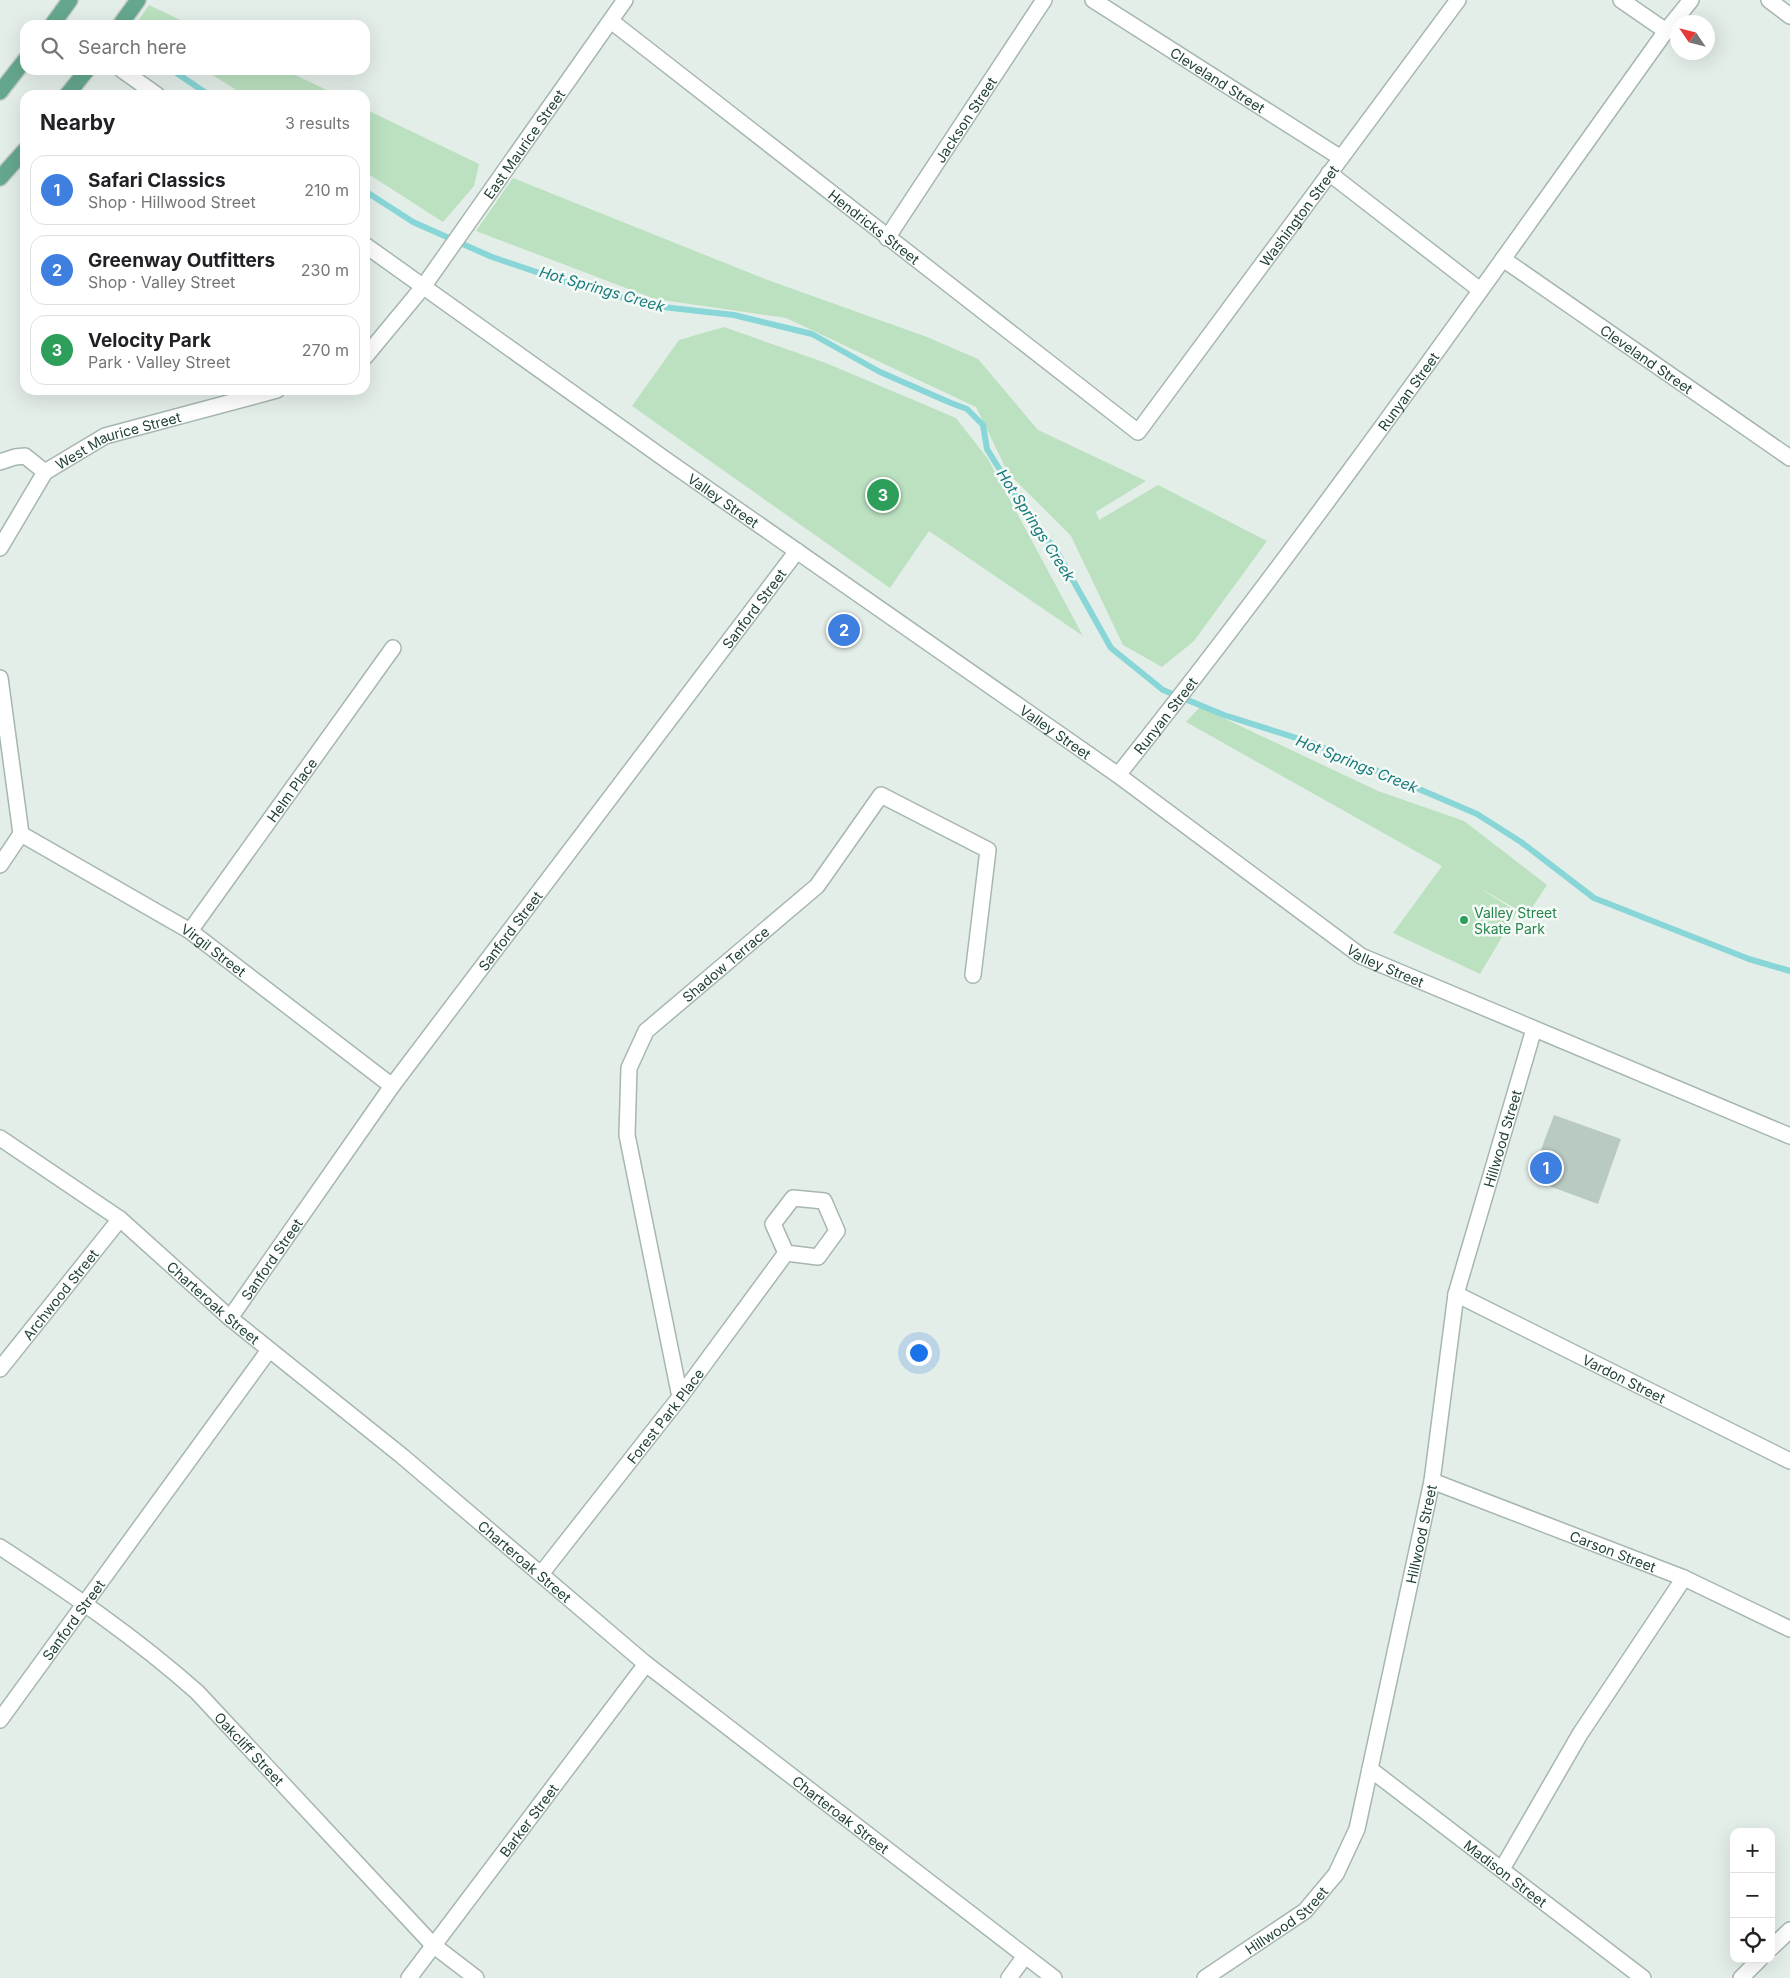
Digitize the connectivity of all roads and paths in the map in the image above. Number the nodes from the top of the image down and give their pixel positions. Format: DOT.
graph roads {
  1 [pos="70,0"];
  2 [pos="138,0"];
  3 [pos="625,0"];
  4 [pos="1044,0"];
  5 [pos="1093,0"];
  6 [pos="1458,0"];
  7 [pos="1621,0"];
  8 [pos="1690,0"];
  9 [pos="1769,0"];
  10 [pos="1790,16"];
  11 [pos="58,20"];
  12 [pos="124,20"];
  13 [pos="611,21"];
  14 [pos="1666,31"];
  15 [pos="20,66"];
  16 [pos="83,75"];
  17 [pos="129,75"];
  18 [pos="72,90"];
  19 [pos="150,90"];
  20 [pos="0,92"];
  21 [pos="20,156"];
  22 [pos="1341,158"];
  23 [pos="1329,173"];
  24 [pos="0,178"];
  25 [pos="887,238"];
  26 [pos="370,249"];
  27 [pos="1503,259"];
  28 [pos="423,287"];
  29 [pos="1480,290"];
  30 [pos="370,351"];
  31 [pos="258,395"];
  32 [pos="1138,432"];
  33 [pos="1790,458"];
  34 [pos="0,462"];
  35 [pos="45,472"];
  36 [pos="0,548"];
  37 [pos="797,551"];
  38 [pos="392,648"];
  39 [pos="0,678"];
  40 [pos="1118,775"];
  41 [pos="21,834"];
  42 [pos="0,865"];
  43 [pos="190,931"];
  44 [pos="972,975"];
  45 [pos="1534,1029"];
  46 [pos="392,1086"];
  47 [pos="1790,1136"];
  48 [pos="0,1138"];
  49 [pos="120,1219"];
  50 [pos="786,1253"];
  51 [pos="1456,1294"];
  52 [pos="230,1318"];
  53 [pos="269,1350"];
  54 [pos="0,1369"];
  55 [pos="680,1397"];
  56 [pos="1790,1461"];
  57 [pos="1432,1481"];
  58 [pos="0,1546"];
  59 [pos="541,1574"];
  60 [pos="1684,1578"];
  61 [pos="86,1603"];
  62 [pos="1790,1629"];
  63 [pos="646,1664"];
  64 [pos="0,1720"];
  65 [pos="1370,1770"];
  66 [pos="1502,1869"];
  67 [pos="1790,1930"];
  68 [pos="1775,1944"];
  69 [pos="433,1945"];
  70 [pos="1025,1956"];
  71 [pos="1756,1963"];
  72 [pos="409,1978"];
  73 [pos="476,1978"];
  74 [pos="1009,1978"];
  75 [pos="1054,1978"];
  76 [pos="1205,1978"];
  77 [pos="1643,1978"];
  78 [pos="1741,1978"];
  1 -- 11 [label="main road"];
  2 -- 12 [label="main road"];
  3 -- 13 [label="street, East Maurice Street"];
  4 -- 25 [label="street, Jackson Street"];
  5 -- 22 [label="street, Cleveland Street"];
  6 -- 22 [label="street, Washington Street"];
  7 -- 14 [label="street"];
  8 -- 14 [label="street, Runyan Street"];
  9 -- 10 [label="street"];
  13 -- 25 [label="street, Hendricks Street"];
  13 -- 28 [label="street, East Maurice Street"];
  14 -- 27 [label="street, Runyan Street"];
  15 -- 20 [label="main road"];
  16 -- 18 [label="main road"];
  17 -- 19 [label="street"];
  21 -- 24 [label="main road"];
  22 -- 23 [label="street, Washington Street"];
  23 -- 29 [label="street"];
  23 -- 32 [label="street, Washington Street"];
  25 -- 32 [label="street, Hendricks Street"];
  26 -- 28 [label="street, Valley Street"];
  27 -- 29 [label="street, Runyan Street"];
  27 -- 33 [label="street, Cleveland Street"];
  28 -- 30 [label="street"];
  28 -- 37 [label="street, Valley Street"];
  29 -- 40 [label="street, Runyan Street"];
  31 -- 35 [label="street, West Maurice Street"];
  34 -- 35 [label="street"];
  35 -- 36 [label="street, West Maurice Street"];
  37 -- 40 [label="street, Valley Street"];
  37 -- 46 [label="street, Sanford Street"];
  38 -- 43 [label="street, Helm Place"];
  39 -- 41 [label="street"];
  40 -- 45 [label="street, Valley Street"];
  41 -- 42 [label="street"];
  41 -- 43 [label="street, Virgil Street"];
  43 -- 46 [label="street, Virgil Street"];
  44 -- 55 [label="street, Shadow Terrace"];
  45 -- 47 [label="street, Valley Street"];
  45 -- 51 [label="street, Hillwood Street"];
  46 -- 52 [label="street, Sanford Street"];
  48 -- 49 [label="street, Charteroak Street"];
  49 -- 52 [label="street, Charteroak Street"];
  49 -- 54 [label="street, Archwood Street"];
  50 -- 50 [label="street"];
  50 -- 55 [label="street, Forest Park Place"];
  51 -- 56 [label="street, Vardon Street"];
  51 -- 57 [label="street, Hillwood Street"];
  52 -- 53 [label="street, Charteroak Street"];
  53 -- 59 [label="street, Charteroak Street"];
  53 -- 61 [label="street, Sanford Street"];
  55 -- 59 [label="street, Forest Park Place"];
  57 -- 60 [label="street, Carson Street"];
  57 -- 65 [label="street, Hillwood Street"];
  58 -- 61 [label="street, Oakcliff Street"];
  59 -- 63 [label="street, Charteroak Street"];
  60 -- 62 [label="street, Carson Street"];
  60 -- 66 [label="street"];
  61 -- 64 [label="street, Sanford Street"];
  61 -- 69 [label="street, Oakcliff Street"];
  63 -- 69 [label="street, Barker Street"];
  63 -- 70 [label="street, Charteroak Street"];
  65 -- 66 [label="street, Madison Street"];
  65 -- 76 [label="street, Hillwood Street"];
  66 -- 77 [label="street, Madison Street"];
  67 -- 68 [label="street"];
  69 -- 72 [label="street, Barker Street"];
  69 -- 73 [label="street, Oakcliff Street"];
  70 -- 74 [label="street"];
  70 -- 75 [label="street, Charteroak Street"];
  71 -- 78 [label="street"];
}
